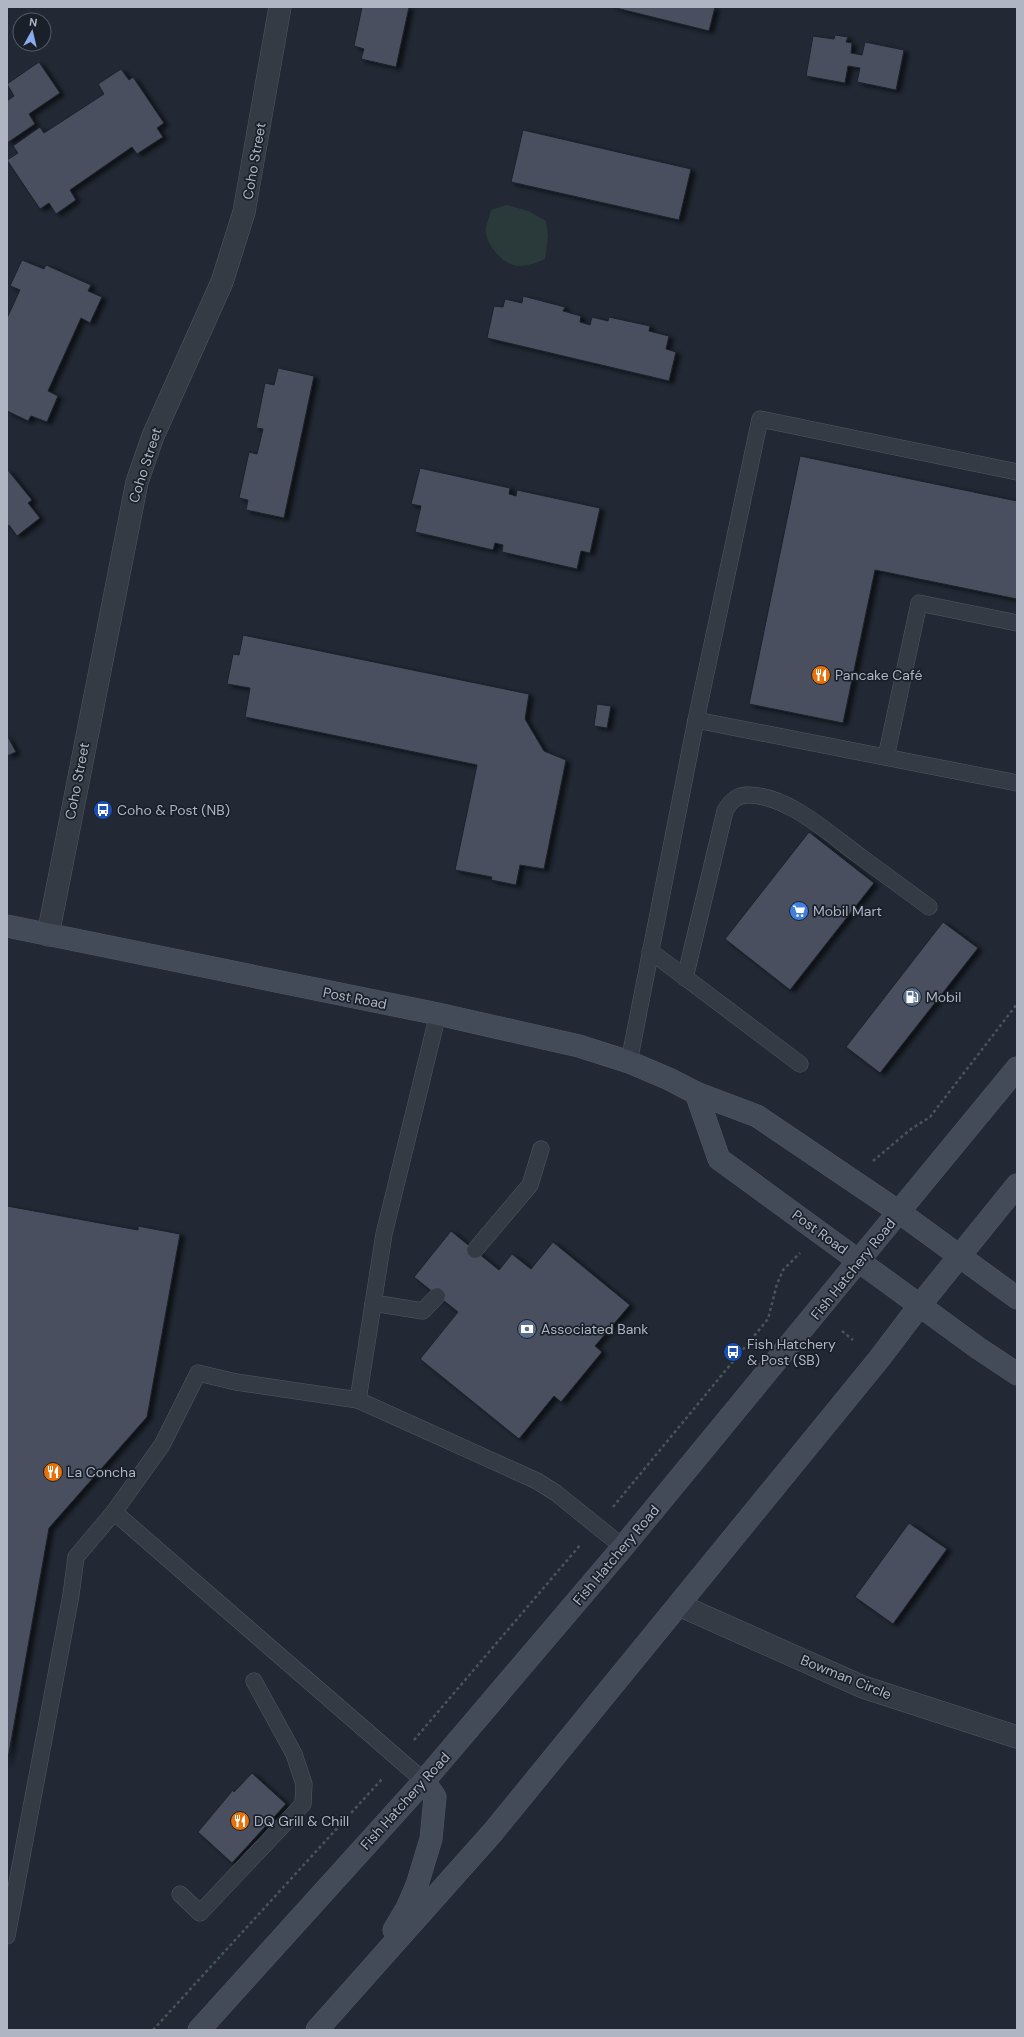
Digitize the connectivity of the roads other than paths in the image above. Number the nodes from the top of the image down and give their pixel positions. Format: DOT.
graph roads {
  1 [pos="280,7"];
  2 [pos="1017,472"];
  3 [pos="1017,623"];
  4 [pos="696,720"];
  5 [pos="886,757"];
  6 [pos="1017,783"];
  7 [pos="929,907"];
  8 [pos="7,926"];
  9 [pos="48,935"];
  10 [pos="650,951"];
  11 [pos="685,978"];
  12 [pos="438,1014"];
  13 [pos="629,1062"];
  14 [pos="800,1064"];
  15 [pos="1017,1068"];
  16 [pos="696,1093"];
  17 [pos="541,1149"];
  18 [pos="1017,1185"];
  19 [pos="899,1212"];
  20 [pos="475,1250"];
  21 [pos="960,1255"];
  22 [pos="860,1261"];
  23 [pos="437,1296"];
  24 [pos="1017,1298"];
  25 [pos="373,1303"];
  26 [pos="920,1305"];
  27 [pos="1017,1374"];
  28 [pos="358,1400"];
  29 [pos="114,1512"];
  30 [pos="623,1547"];
  31 [pos="679,1605"];
  32 [pos="254,1681"];
  33 [pos="1017,1737"];
  34 [pos="424,1782"];
  35 [pos="180,1894"];
  36 [pos="7,1936"];
  37 [pos="370,1970"];
  38 [pos="199,2030"];
  39 [pos="317,2030"];
  1 -- 9 [label="street, Coho Street"];
  2 -- 4 [label="lane"];
  3 -- 5 [label="lane"];
  4 -- 5 [label="lane"];
  4 -- 10 [label="lane"];
  5 -- 6 [label="lane"];
  7 -- 11 [label="lane"];
  8 -- 9 [label="main road, Post Road"];
  9 -- 12 [label="main road, Post Road"];
  10 -- 11 [label="lane"];
  10 -- 13 [label="lane"];
  11 -- 14 [label="lane"];
  12 -- 13 [label="main road, Post Road"];
  12 -- 25 [label="lane"];
  13 -- 16 [label="main road, Post Road"];
  15 -- 19 [label="main road, Fish Hatchery Road"];
  16 -- 19 [label="main road, Post Road"];
  16 -- 22 [label="main road, Post Road"];
  17 -- 20 [label="lane"];
  18 -- 21 [label="main road"];
  19 -- 21 [label="main road, Post Road"];
  19 -- 22 [label="main road, Fish Hatchery Road"];
  21 -- 24 [label="main road, Post Road"];
  21 -- 26 [label="main road"];
  22 -- 26 [label="main road, Post Road"];
  22 -- 30 [label="main road, Fish Hatchery Road"];
  23 -- 25 [label="lane"];
  25 -- 28 [label="lane"];
  26 -- 27 [label="main road, Post Road"];
  26 -- 31 [label="main road"];
  28 -- 29 [label="lane"];
  28 -- 30 [label="lane"];
  29 -- 34 [label="lane"];
  29 -- 36 [label="lane"];
  30 -- 34 [label="main road, Fish Hatchery Road"];
  31 -- 33 [label="street, Bowman Circle"];
  31 -- 37 [label="main road"];
  32 -- 35 [label="lane"];
  34 -- 37 [label="main road"];
  34 -- 38 [label="main road, Fish Hatchery Road"];
  37 -- 39 [label="main road"];
}
